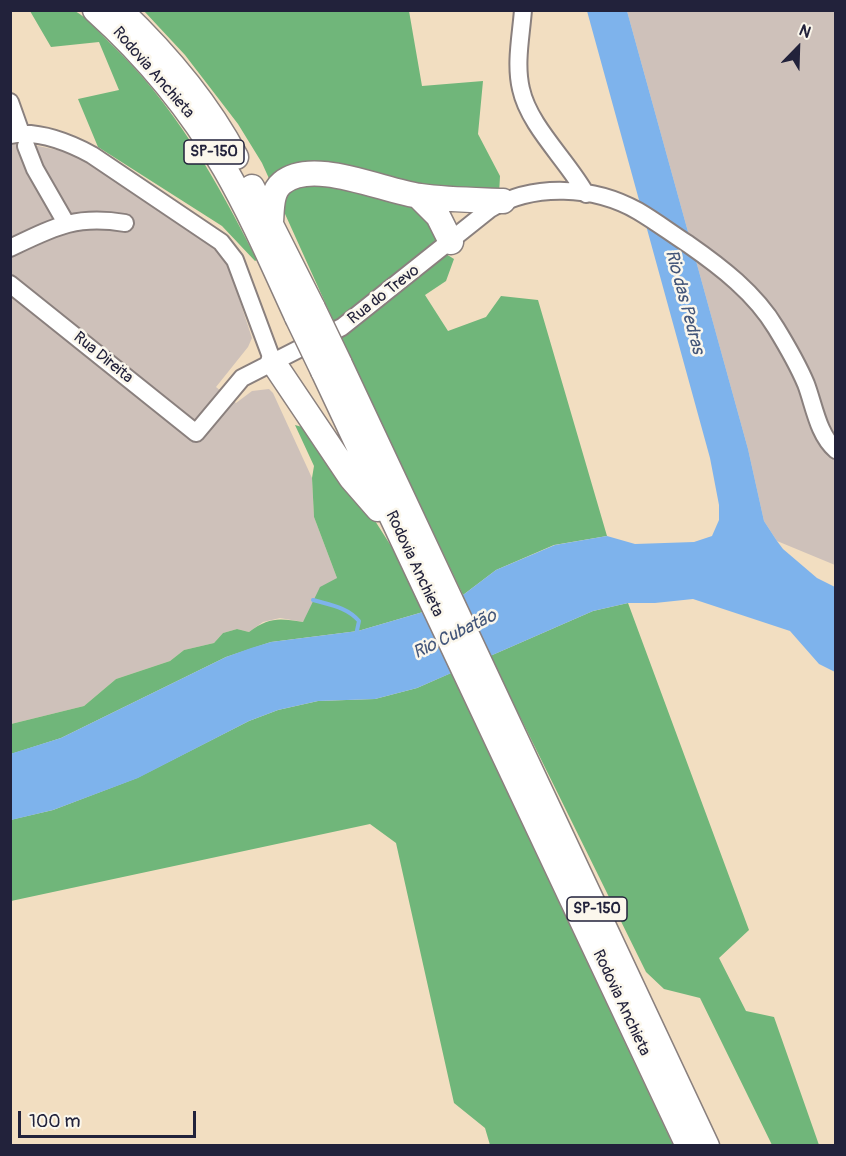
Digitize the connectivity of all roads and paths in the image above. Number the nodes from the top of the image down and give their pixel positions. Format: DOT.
graph roads {
  1 [pos="96,10"];
  2 [pos="120,10"];
  3 [pos="523,10"];
  4 [pos="10,102"];
  5 [pos="19,138"];
  6 [pos="586,194"];
  7 [pos="418,196"];
  8 [pos="503,201"];
  9 [pos="271,222"];
  10 [pos="66,223"];
  11 [pos="125,223"];
  12 [pos="451,242"];
  13 [pos="10,248"];
  14 [pos="10,284"];
  15 [pos="305,313"];
  16 [pos="273,362"];
  17 [pos="331,367"];
  18 [pos="196,433"];
  19 [pos="836,450"];
  20 [pos="400,536"];
  21 [pos="422,560"];
  22 [pos="477,677"];
  23 [pos="688,1146"];
  24 [pos="707,1146"];
  1 -- 15 [label="highway, Rodovia Anchieta / SP-150"];
  2 -- 9 [label="highway, Rodovia Anchieta / SP-150"];
  3 -- 6 [label="street"];
  4 -- 5 [label="street"];
  5 -- 10 [label="street"];
  5 -- 16 [label="street"];
  6 -- 8 [label="street, Rua do Trevo"];
  6 -- 19 [label="street, Rua do Trevo"];
  7 -- 8 [label="highway"];
  7 -- 9 [label="highway"];
  7 -- 12 [label="highway"];
  8 -- 12 [label="street, Rua do Trevo"];
  9 -- 15 [label="highway, Rodovia Anchieta / SP-150"];
  10 -- 11 [label="street"];
  10 -- 13 [label="street"];
  12 -- 16 [label="street, Rua do Trevo"];
  14 -- 18 [label="street, Rua Direita"];
  15 -- 17 [label="highway, Rodovia Anchieta / SP-150, bridge"];
  16 -- 18 [label="street, Rua do Trevo"];
  16 -- 20 [label="highway"];
  17 -- 20 [label="highway, Rodovia Anchieta / SP-150"];
  17 -- 21 [label="highway, Rodovia Anchieta / SP-150"];
  20 -- 21 [label="highway, Rodovia Anchieta / SP-150"];
  21 -- 22 [label="highway, Rodovia Anchieta / SP-150"];
  22 -- 23 [label="highway, Rodovia Anchieta / SP-150"];
  22 -- 24 [label="highway, Rodovia Anchieta / SP-150"];
}
